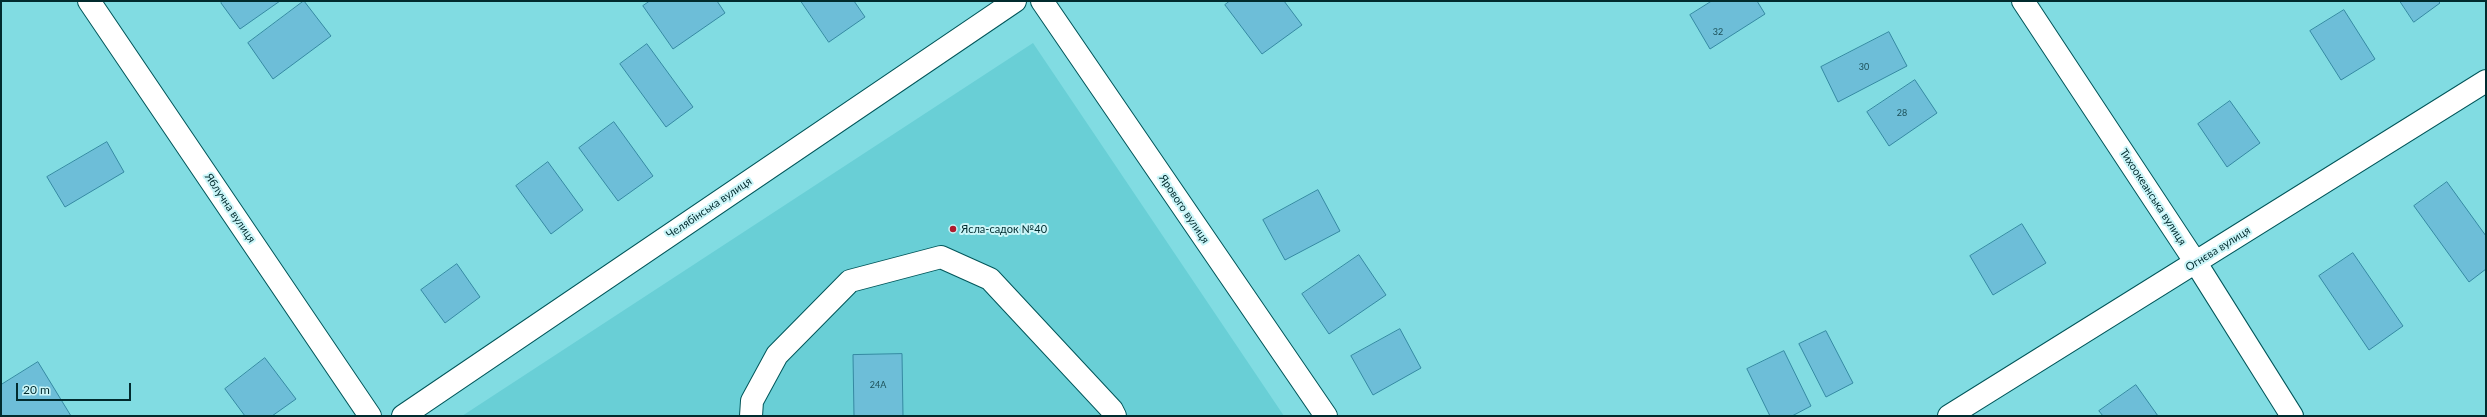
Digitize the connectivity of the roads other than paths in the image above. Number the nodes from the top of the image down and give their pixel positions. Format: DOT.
graph roads {
  1 [pos="89,1"];
  2 [pos="1015,1"];
  3 [pos="1042,1"];
  4 [pos="2023,1"];
  5 [pos="2486,81"];
  6 [pos="2196,263"];
  7 [pos="370,416"];
  8 [pos="403,416"];
  9 [pos="751,416"];
  10 [pos="1115,416"];
  11 [pos="1326,416"];
  12 [pos="1949,416"];
  13 [pos="2292,416"];
  1 -- 7 [label="street, Яблучна вулиця"];
  2 -- 8 [label="street, Челябінська вулиця"];
  3 -- 11 [label="street, Ярового вулиця"];
  4 -- 6 [label="street, Тихоокеанська вулиця"];
  5 -- 6 [label="street, Огнєва вулиця"];
  6 -- 12 [label="street, Огнєва вулиця"];
  6 -- 13 [label="street, Тихоокеанська вулиця"];
  9 -- 10 [label="street"];
}
